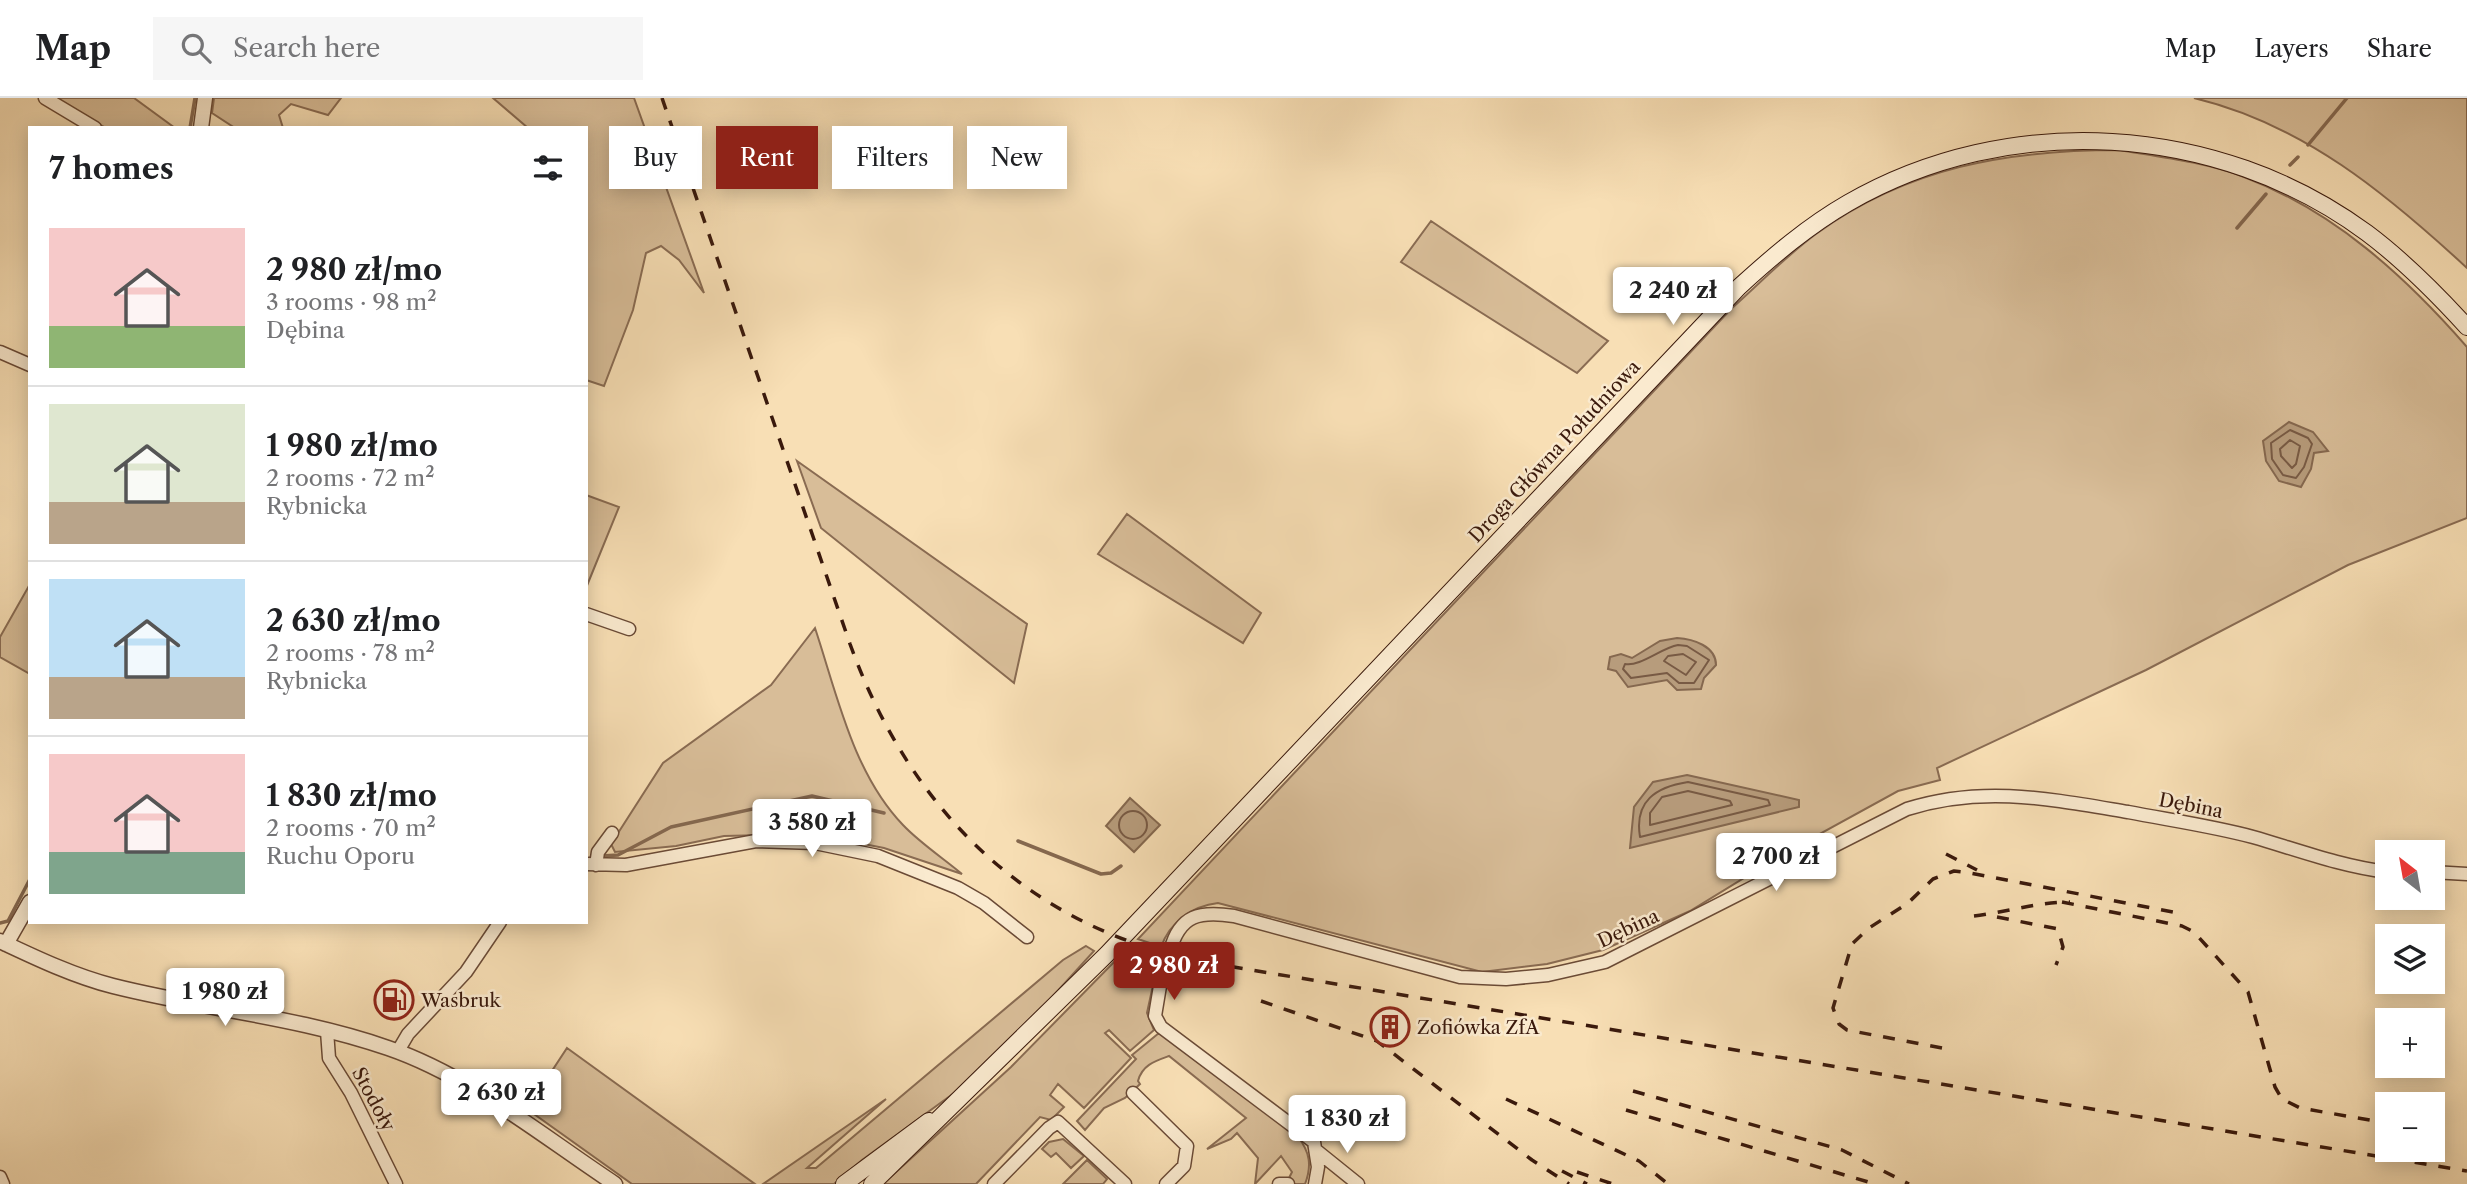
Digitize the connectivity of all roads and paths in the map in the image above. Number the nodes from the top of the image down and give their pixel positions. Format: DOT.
graph roads {
  1 [pos="45,98"];
  2 [pos="205,98"];
  3 [pos="92,126"];
  4 [pos="201,126"];
  5 [pos="2467,327"];
  6 [pos="0,352"];
  7 [pos="28,364"];
  8 [pos="588,615"];
  9 [pos="629,629"];
  10 [pos="611,833"];
  11 [pos="595,861"];
  12 [pos="2375,870"];
  13 [pos="2445,873"];
  14 [pos="2467,874"];
  15 [pos="28,905"];
  16 [pos="499,924"];
  17 [pos="1027,937"];
  18 [pos="2,946"];
  19 [pos="1170,951"];
  20 [pos="1161,979"];
  21 [pos="327,1031"];
  22 [pos="398,1051"];
  23 [pos="1133,1093"];
  24 [pos="941,1114"];
  25 [pos="1317,1151"];
  26 [pos="0,1177"];
  27 [pos="3,1184"];
  28 [pos="396,1184"];
  29 [pos="615,1184"];
  30 [pos="844,1184"];
  31 [pos="872,1184"];
  32 [pos="994,1184"];
  33 [pos="1125,1184"];
  34 [pos="1166,1184"];
  35 [pos="1279,1184"];
  36 [pos="1288,1184"];
  37 [pos="1315,1184"];
  38 [pos="1358,1184"];
  1 -- 3 [label="street"];
  2 -- 4 [label="street"];
  5 -- 24 [label="main road, Droga Główna Południowa"];
  6 -- 7 [label="street"];
  8 -- 9 [label="street"];
  10 -- 11 [label="street"];
  11 -- 17 [label="street"];
  12 -- 19 [label="street, Dębina"];
  13 -- 14 [label="street"];
  15 -- 18 [label="street"];
  16 -- 22 [label="street"];
  18 -- 21 [label="street"];
  20 -- 25 [label="street"];
  21 -- 22 [label="street"];
  21 -- 28 [label="street, Stodoły"];
  22 -- 29 [label="street"];
  23 -- 34 [label="street"];
  24 -- 30 [label="main road, Droga Główna Południowa"];
  24 -- 31 [label="main road, Droga Główna Południowa"];
  25 -- 37 [label="street"];
  25 -- 38 [label="street"];
  26 -- 27 [label="street"];
  32 -- 33 [label="street"];
  35 -- 36 [label="street"];
}
